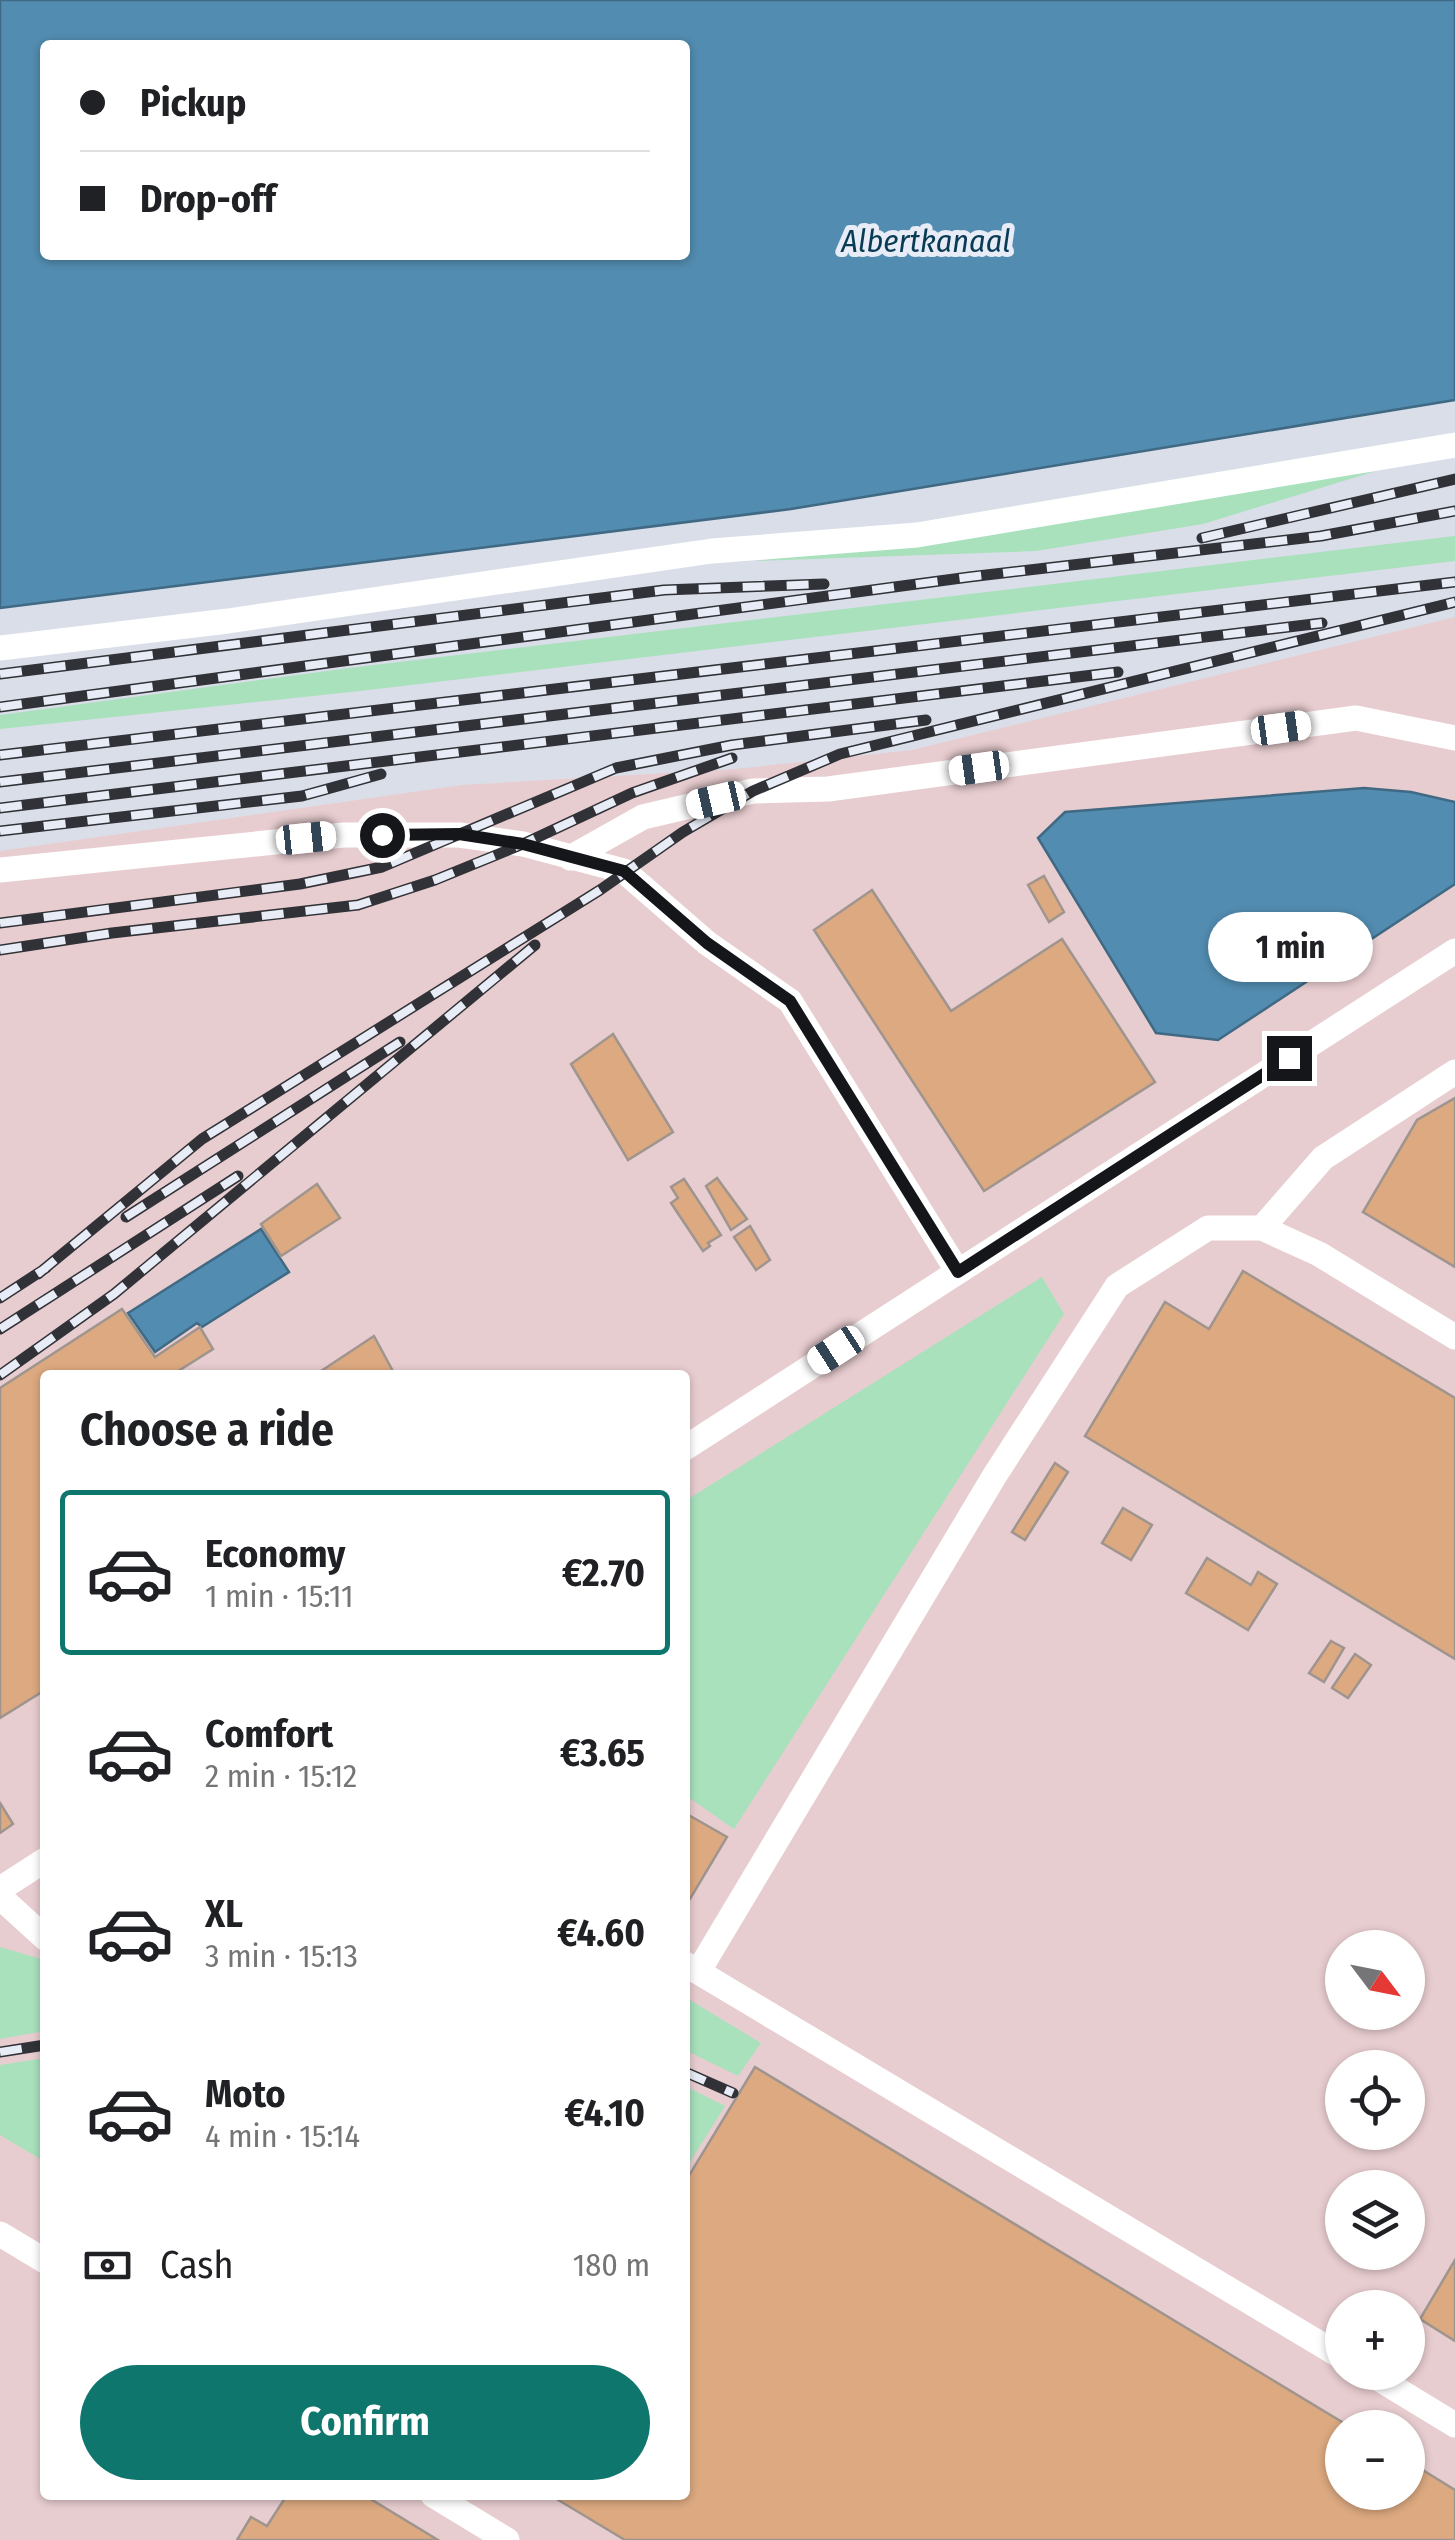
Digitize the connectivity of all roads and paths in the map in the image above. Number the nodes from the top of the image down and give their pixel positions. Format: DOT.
graph roads {
  1 [pos="1455,445"];
  2 [pos="0,648"];
  3 [pos="1455,738"];
  4 [pos="570,858"];
  5 [pos="0,870"];
  6 [pos="1455,951"];
  7 [pos="1455,1072"];
  8 [pos="1262,1228"];
  9 [pos="958,1272"];
  10 [pos="1455,1337"];
  11 [pos="690,1445"];
  12 [pos="40,1863"];
  13 [pos="0,1889"];
  14 [pos="0,1897"];
  15 [pos="40,1933"];
  16 [pos="692,1968"];
  17 [pos="0,2234"];
  18 [pos="40,2258"];
  19 [pos="1325,2348"];
  20 [pos="1398,2390"];
  21 [pos="1455,2425"];
  22 [pos="441,2500"];
  23 [pos="507,2540"];
  1 -- 2 [label="lane"];
  3 -- 4 [label="lane"];
  4 -- 5 [label="lane"];
  4 -- 9 [label="lane"];
  6 -- 9 [label="lane"];
  7 -- 8 [label="lane"];
  8 -- 10 [label="lane"];
  8 -- 16 [label="lane"];
  9 -- 11 [label="lane"];
  12 -- 13 [label="lane"];
  14 -- 15 [label="lane"];
  16 -- 19 [label="lane"];
  17 -- 18 [label="lane"];
  20 -- 21 [label="lane"];
  22 -- 23 [label="lane"];
}
